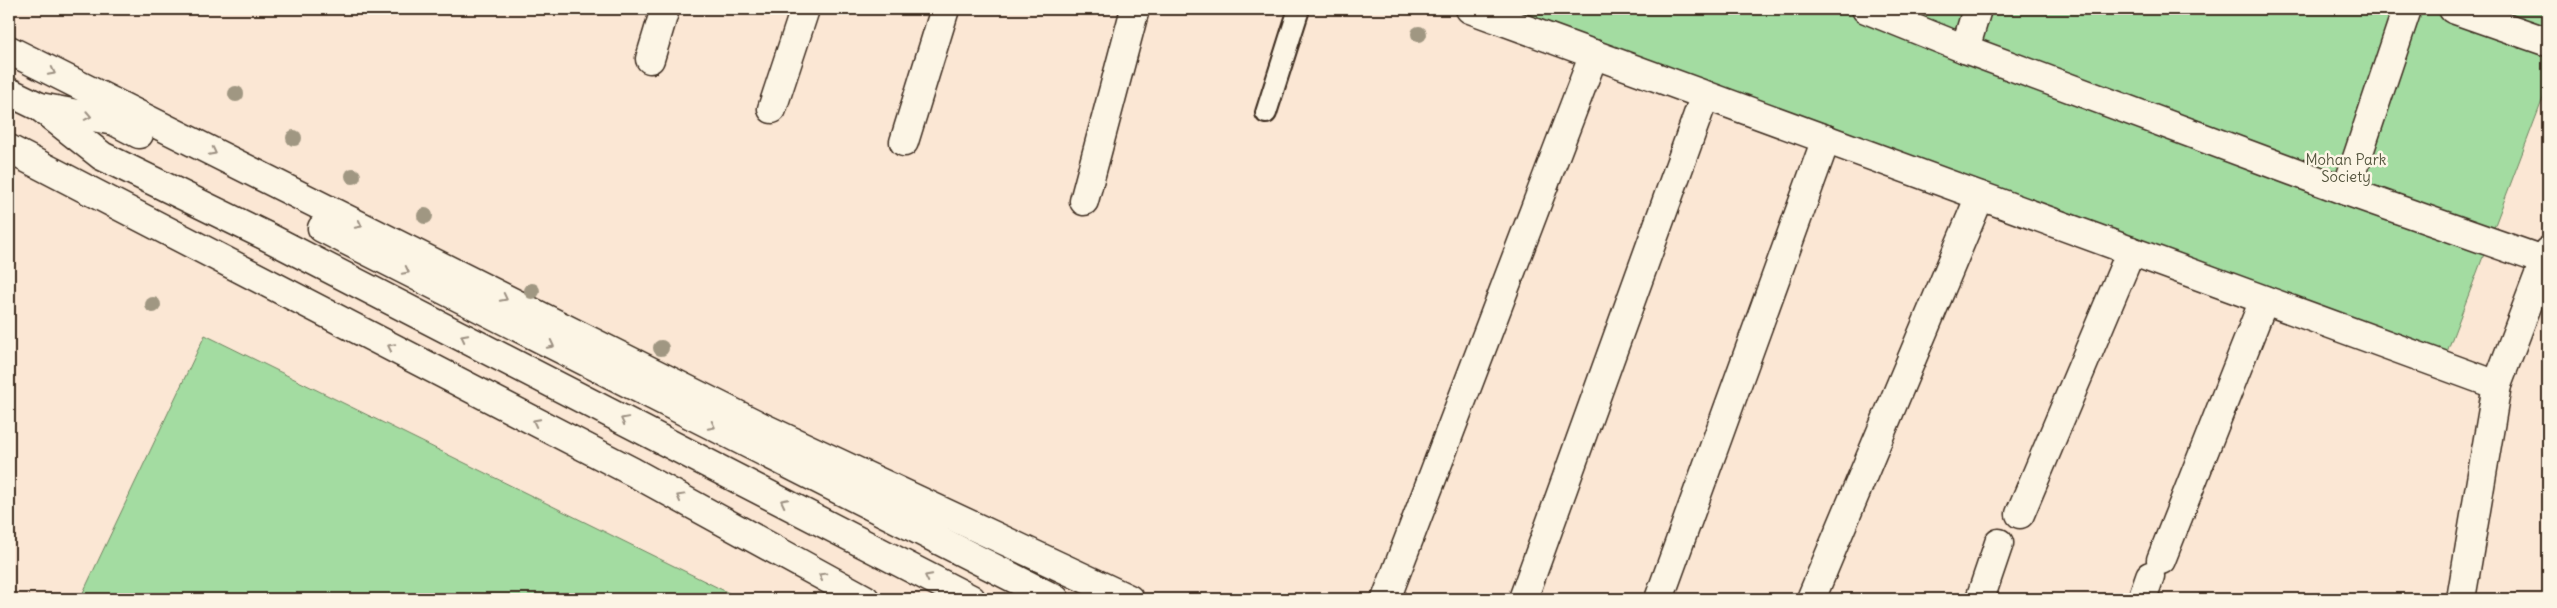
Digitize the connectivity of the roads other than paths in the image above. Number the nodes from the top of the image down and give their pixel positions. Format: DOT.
graph roads {
  1 [pos="665,9"];
  2 [pos="805,9"];
  3 [pos="945,9"];
  4 [pos="1135,9"];
  5 [pos="1299,9"];
  6 [pos="1866,9"];
  7 [pos="1977,9"];
  8 [pos="2407,9"];
  9 [pos="2452,9"];
  10 [pos="1486,11"];
  11 [pos="2548,42"];
  12 [pos="1965,49"];
  13 [pos="9,50"];
  14 [pos="1594,54"];
  15 [pos="650,59"];
  16 [pos="9,92"];
  17 [pos="1704,95"];
  18 [pos="40,107"];
  19 [pos="772,109"];
  20 [pos="1266,113"];
  21 [pos="1826,139"];
  22 [pos="904,142"];
  23 [pos="9,149"];
  24 [pos="2346,191"];
  25 [pos="1980,196"];
  26 [pos="1084,201"];
  27 [pos="2131,251"];
  28 [pos="2547,258"];
  29 [pos="2264,300"];
  30 [pos="2497,385"];
  31 [pos="676,408"];
  32 [pos="660,439"];
  33 [pos="2020,514"];
  34 [pos="1999,543"];
  35 [pos="2151,578"];
  36 [pos="865,599"];
  37 [pos="971,599"];
  38 [pos="1055,599"];
  39 [pos="1129,599"];
  40 [pos="1386,599"];
  41 [pos="1523,599"];
  42 [pos="1659,599"];
  43 [pos="1811,599"];
  44 [pos="1980,599"];
  45 [pos="2461,599"];
  1 -- 15 [label="street"];
  2 -- 19 [label="street"];
  3 -- 22 [label="street"];
  4 -- 26 [label="street"];
  5 -- 20 [label="lane"];
  6 -- 12 [label="street"];
  7 -- 12 [label="street"];
  8 -- 24 [label="street"];
  9 -- 11 [label="street"];
  10 -- 14 [label="street"];
  12 -- 24 [label="street"];
  13 -- 39 [label="street, one-way"];
  14 -- 17 [label="street"];
  14 -- 40 [label="street"];
  16 -- 18 [label="street"];
  17 -- 21 [label="street"];
  17 -- 41 [label="street"];
  18 -- 31 [label="street, one-way"];
  32 -- 18 [label="street, one-way"];
  21 -- 25 [label="street"];
  21 -- 42 [label="street"];
  36 -- 23 [label="street, one-way"];
  24 -- 28 [label="street"];
  25 -- 27 [label="street"];
  25 -- 43 [label="street"];
  27 -- 29 [label="street"];
  27 -- 33 [label="street"];
  28 -- 30 [label="street"];
  29 -- 30 [label="street"];
  29 -- 35 [label="street"];
  30 -- 45 [label="street"];
  31 -- 32 [label="street"];
  31 -- 38 [label="street, one-way"];
  37 -- 32 [label="street, one-way"];
  34 -- 44 [label="street"];
}
